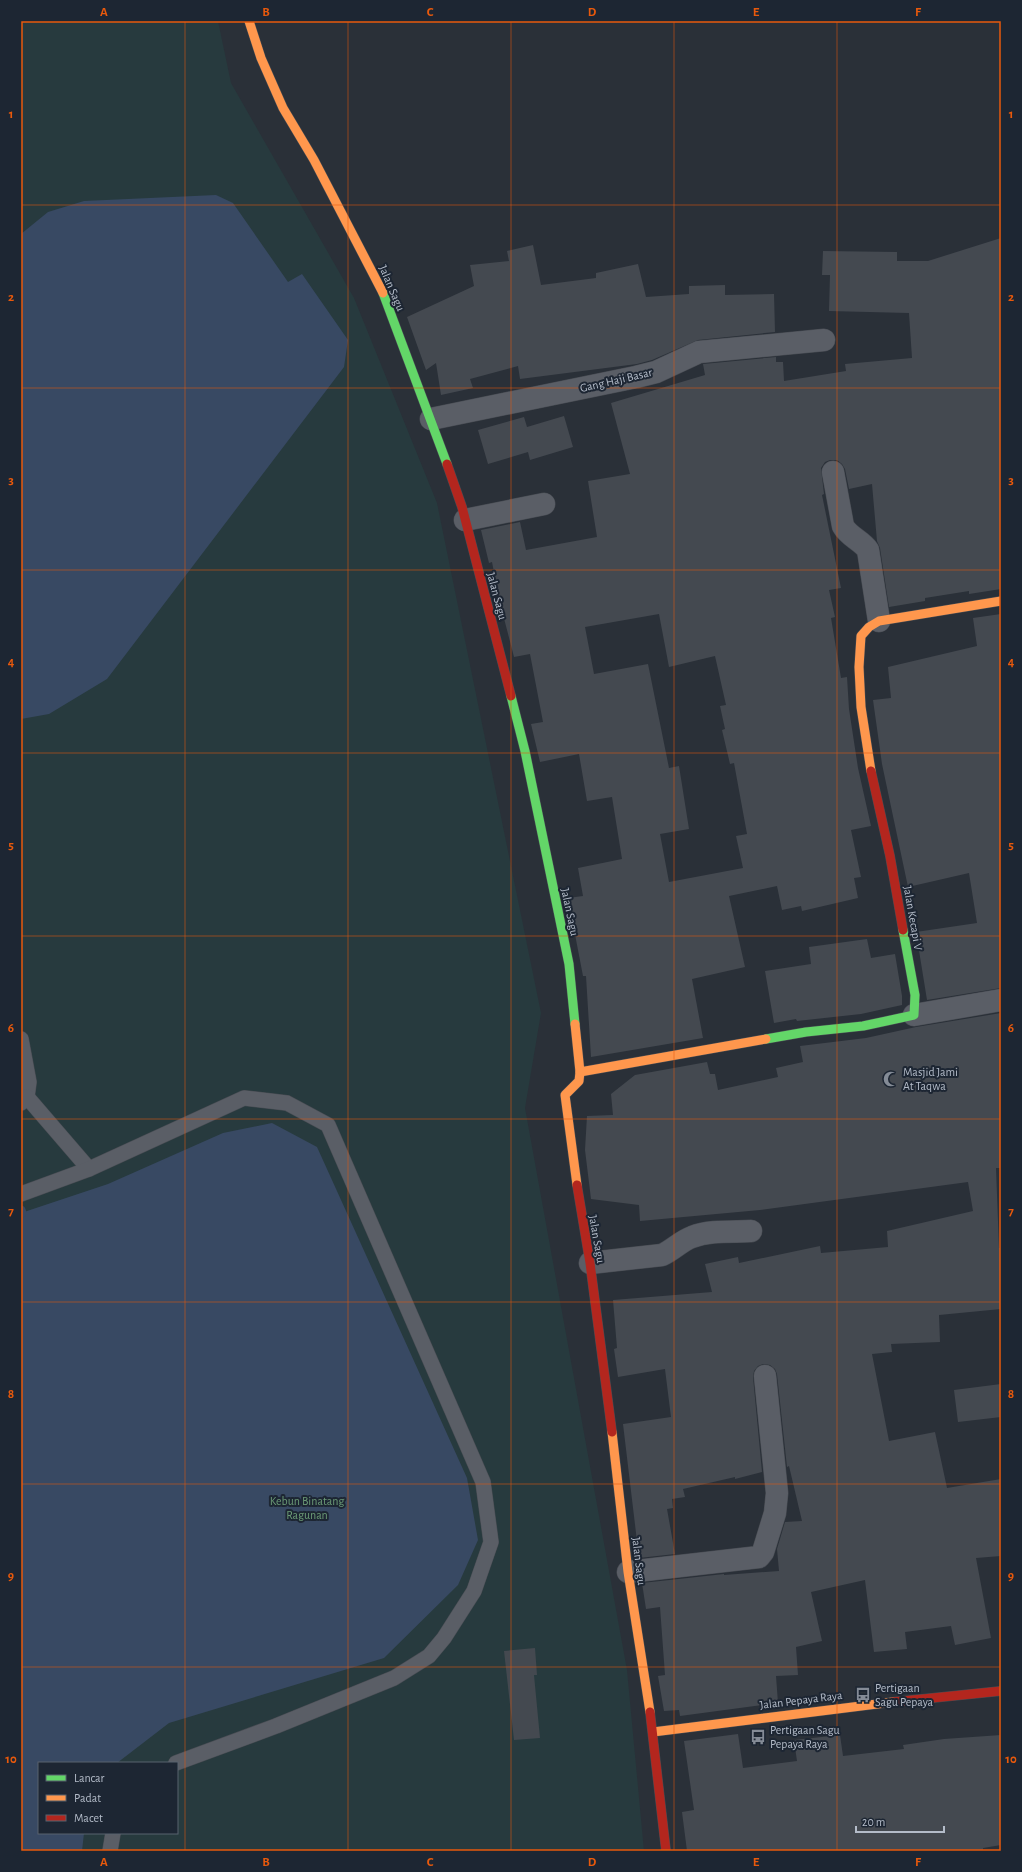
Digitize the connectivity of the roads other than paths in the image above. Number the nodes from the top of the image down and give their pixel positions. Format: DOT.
graph roads {
  1 [pos="249,21"];
  2 [pos="824,340"];
  3 [pos="432,419"];
  4 [pos="833,472"];
  5 [pos="544,504"];
  6 [pos="465,520"];
  7 [pos="1001,601"];
  8 [pos="879,622"];
  9 [pos="1001,1000"];
  10 [pos="914,1015"];
  11 [pos="21,1039"];
  12 [pos="580,1072"];
  13 [pos="24,1100"];
  14 [pos="89,1169"];
  15 [pos="21,1194"];
  16 [pos="751,1231"];
  17 [pos="590,1263"];
  18 [pos="765,1376"];
  19 [pos="628,1572"];
  20 [pos="1001,1691"];
  21 [pos="653,1732"];
  22 [pos="178,1762"];
  23 [pos="113,1834"];
  24 [pos="110,1851"];
  25 [pos="666,1851"];
  1 -- 3 [label="street, Jalan Sagu"];
  2 -- 3 [label="street, Gang Haji Basar"];
  3 -- 6 [label="street, Jalan Sagu"];
  4 -- 8 [label="street"];
  5 -- 6 [label="street"];
  6 -- 12 [label="street, Jalan Sagu"];
  7 -- 8 [label="street, Jalan Kecapi V"];
  8 -- 10 [label="street, Jalan Kecapi V"];
  9 -- 10 [label="street"];
  10 -- 12 [label="street"];
  11 -- 13 [label="lane"];
  12 -- 17 [label="street, Jalan Sagu"];
  13 -- 14 [label="lane"];
  14 -- 15 [label="lane"];
  14 -- 22 [label="lane"];
  16 -- 17 [label="street"];
  17 -- 19 [label="street, Jalan Sagu"];
  18 -- 19 [label="street"];
  19 -- 21 [label="street, Jalan Sagu"];
  20 -- 21 [label="street, Jalan Pepaya Raya"];
  21 -- 25 [label="street, Jalan Sagu"];
  23 -- 24 [label="lane"];
}
